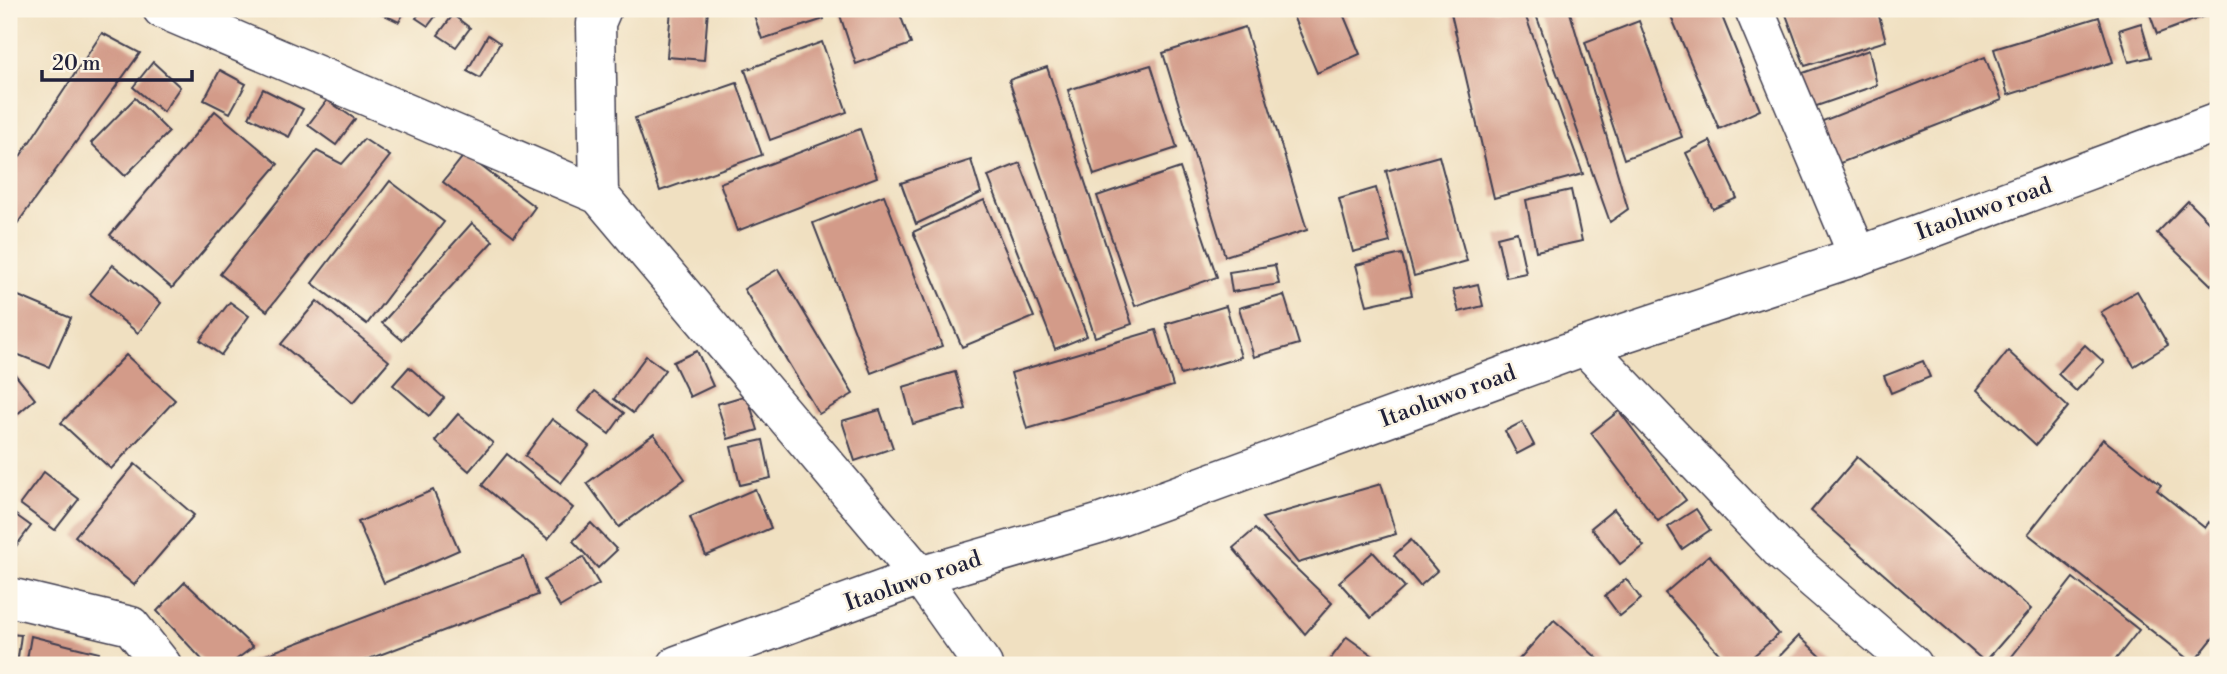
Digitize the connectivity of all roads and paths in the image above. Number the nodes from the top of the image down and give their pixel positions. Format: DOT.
graph roads {
  1 [pos="162,9"];
  2 [pos="602,9"];
  3 [pos="1754,9"];
  4 [pos="2218,122"];
  5 [pos="599,195"];
  6 [pos="1858,256"];
  7 [pos="1585,346"];
  8 [pos="920,576"];
  9 [pos="9,597"];
  10 [pos="162,665"];
  11 [pos="677,665"];
  12 [pos="983,665"];
  13 [pos="1913,665"];
  1 -- 5 [label="street"];
  2 -- 5 [label="street"];
  3 -- 6 [label="street"];
  4 -- 6 [label="street, Itaoluwo road"];
  5 -- 8 [label="street"];
  6 -- 7 [label="street, Itaoluwo road"];
  7 -- 8 [label="street, Itaoluwo road"];
  7 -- 13 [label="street"];
  8 -- 11 [label="street, Itaoluwo road"];
  8 -- 12 [label="street"];
  9 -- 10 [label="street"];
}
